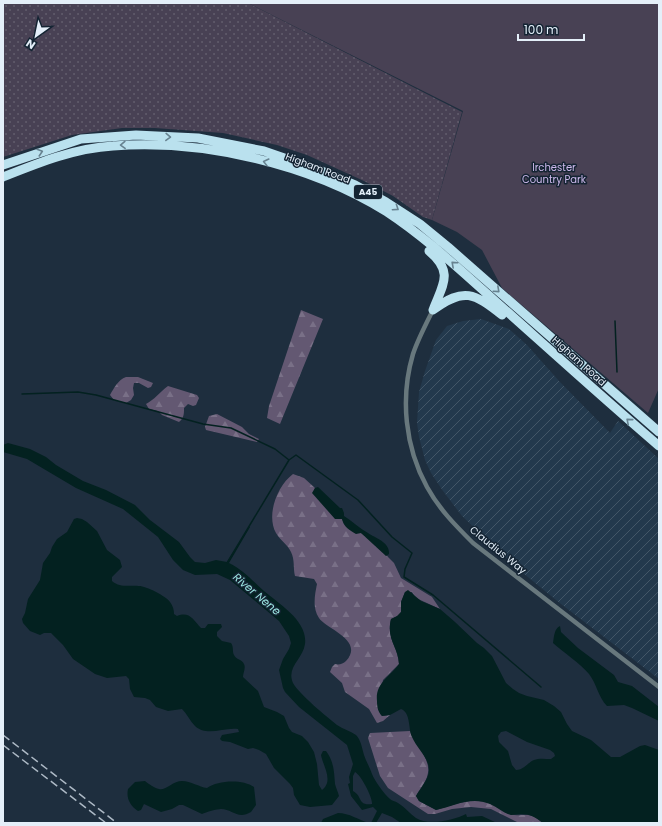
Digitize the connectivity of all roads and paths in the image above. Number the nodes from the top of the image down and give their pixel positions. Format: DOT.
graph roads {
  1 [pos="3,165"];
  2 [pos="3,177"];
  3 [pos="367,200"];
  4 [pos="433,310"];
  5 [pos="546,346"];
  6 [pos="659,432"];
  7 [pos="659,446"];
  8 [pos="659,686"];
  1 -- 6 [label="highway, Higham Road / A45, one-way"];
  3 -- 2 [label="highway, Higham Road / A45, one-way"];
  3 -- 4 [label="highway"];
  5 -- 3 [label="highway, Higham Road / A45, one-way"];
  4 -- 5 [label="highway"];
  4 -- 8 [label="street, Claudius Way"];
  7 -- 5 [label="highway, Higham Road / A45, one-way"];
}
